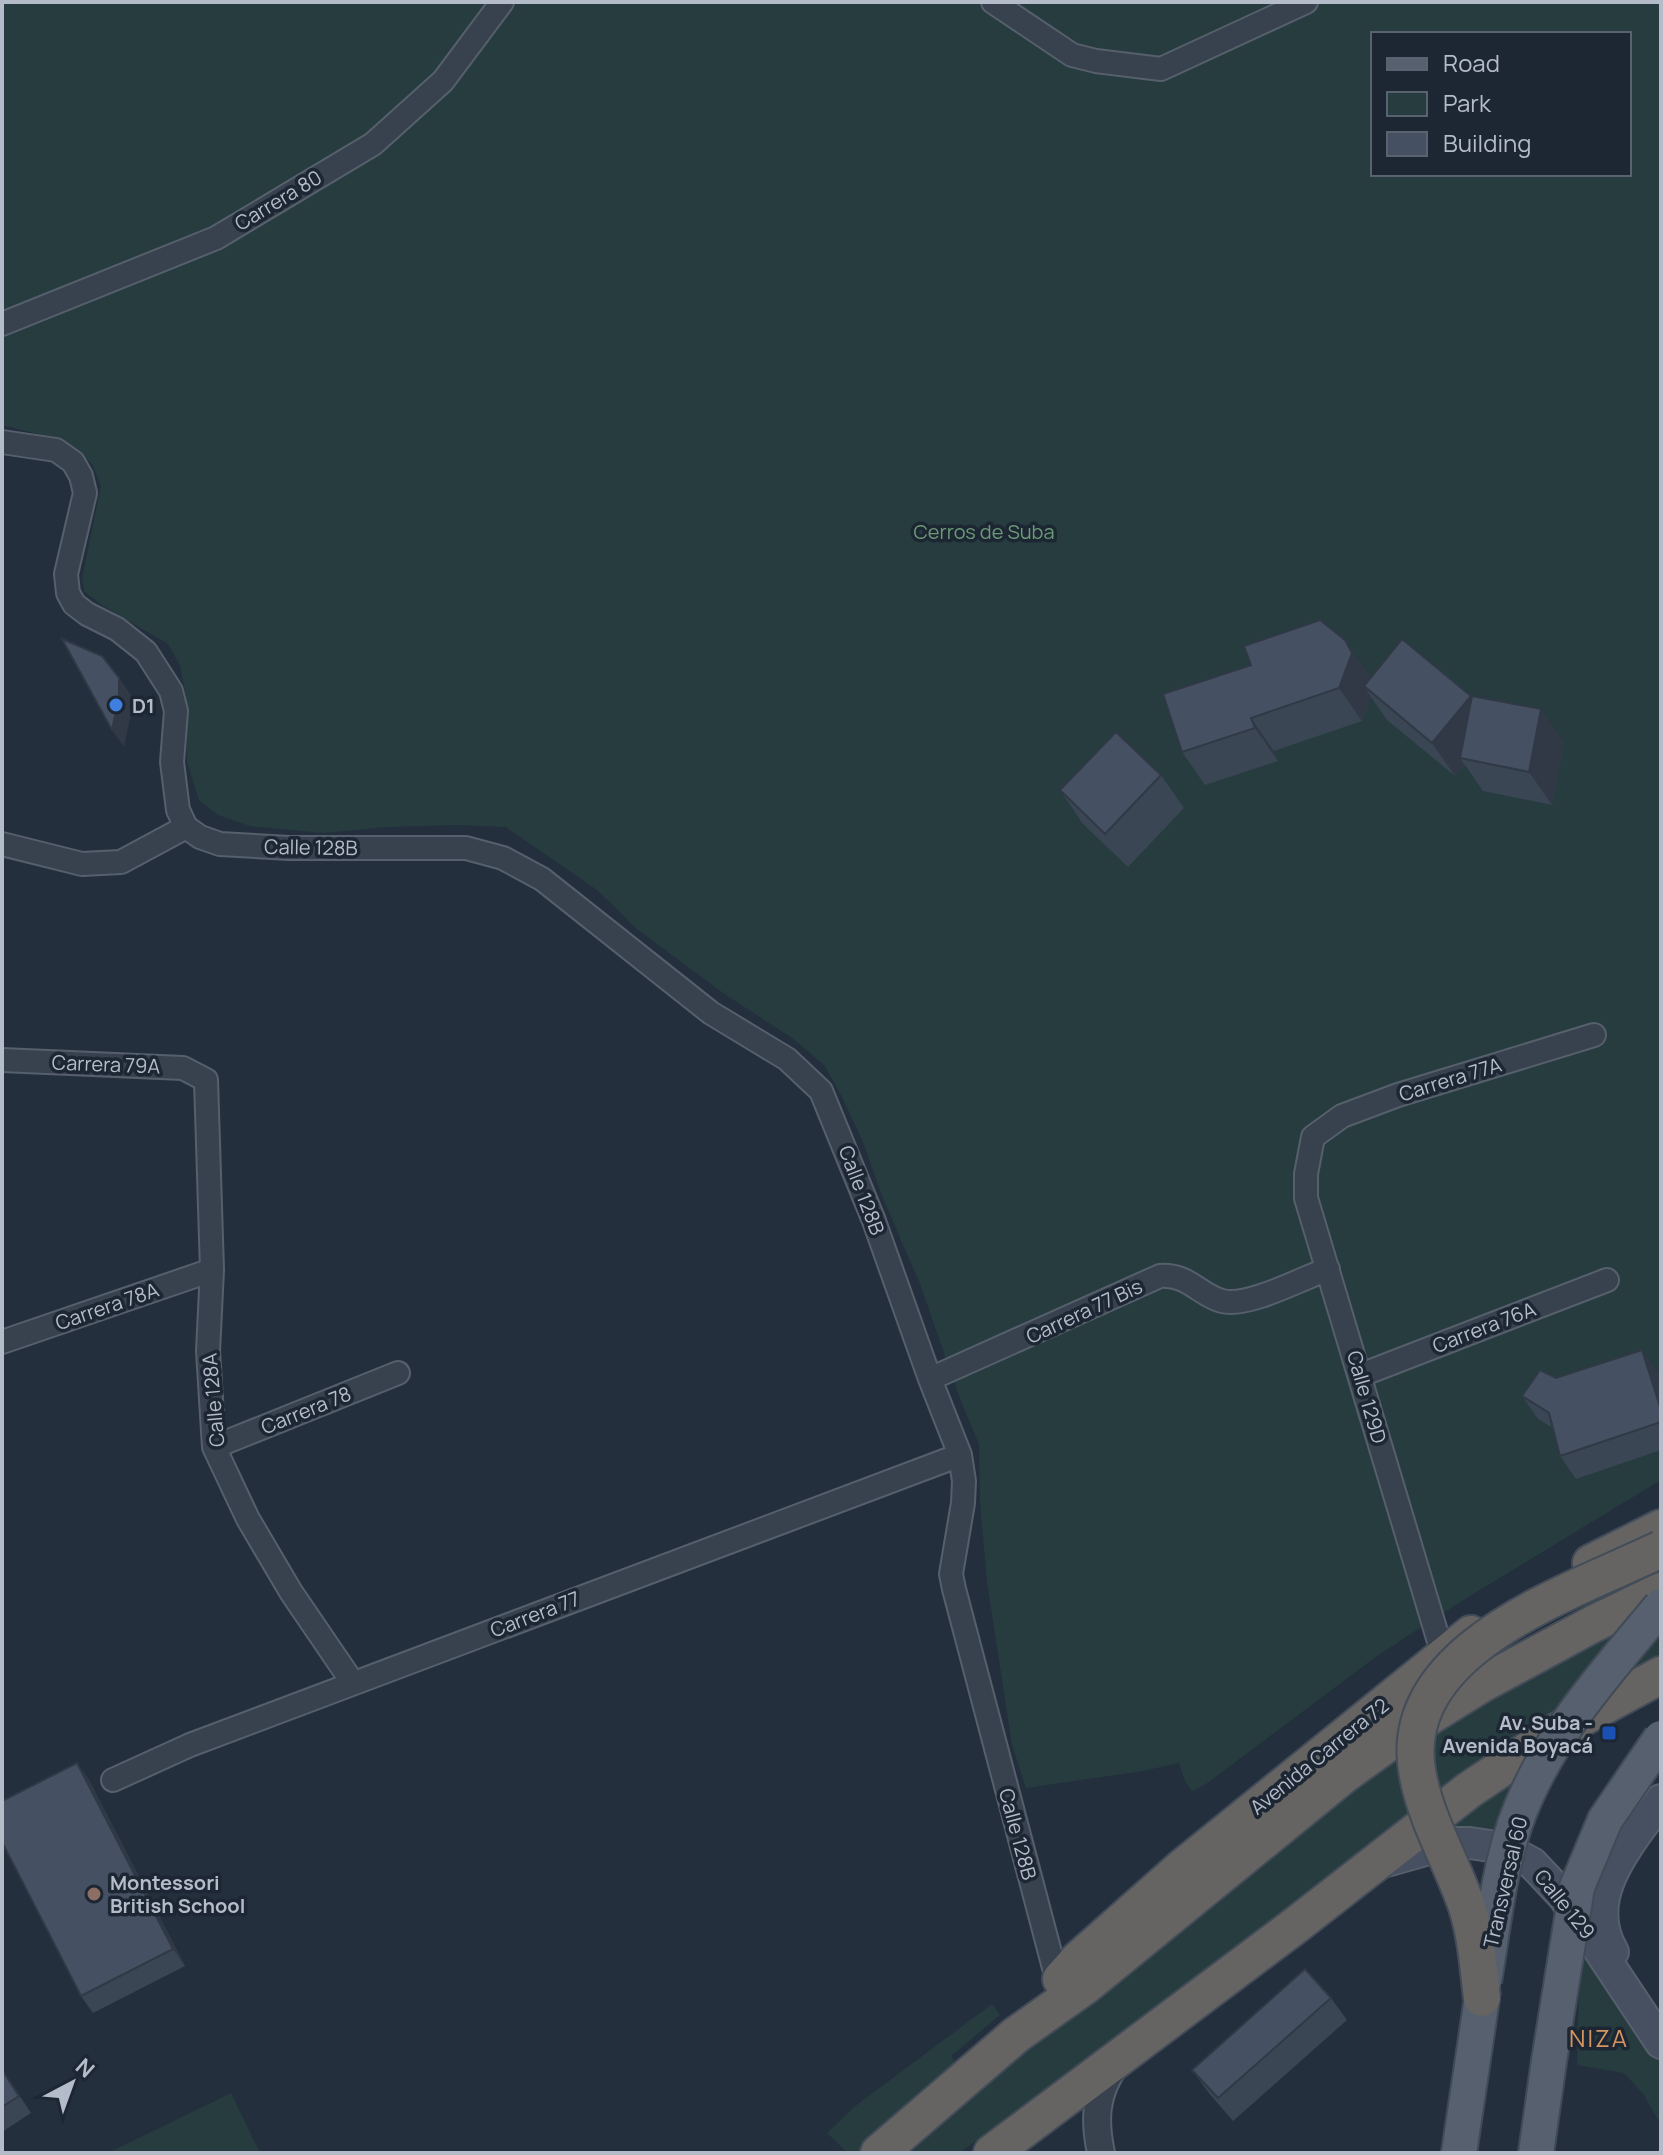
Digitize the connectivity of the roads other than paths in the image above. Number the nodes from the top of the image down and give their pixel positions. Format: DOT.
graph roads {
  1 [pos="502,2"];
  2 [pos="993,2"];
  3 [pos="1306,2"];
  4 [pos="2,324"];
  5 [pos="2,442"];
  6 [pos="186,827"];
  7 [pos="2,844"];
  8 [pos="1594,1035"];
  9 [pos="2,1060"];
  10 [pos="206,1080"];
  11 [pos="1313,1137"];
  12 [pos="1328,1269"];
  13 [pos="212,1270"];
  14 [pos="1607,1280"];
  15 [pos="2,1342"];
  16 [pos="398,1373"];
  17 [pos="1361,1375"];
  18 [pos="930,1379"];
  19 [pos="214,1447"];
  20 [pos="960,1455"];
  21 [pos="1661,1528"];
  22 [pos="1661,1549"];
  23 [pos="1661,1591"];
  24 [pos="1661,1606"];
  25 [pos="1443,1655"];
  26 [pos="1661,1675"];
  27 [pos="353,1683"];
  28 [pos="1661,1738"];
  29 [pos="113,1780"];
  30 [pos="1661,1800"];
  31 [pos="1634,1838"];
  32 [pos="1374,1865"];
  33 [pos="1538,1868"];
  34 [pos="1058,1983"];
  35 [pos="1482,1998"];
  36 [pos="1661,2023"];
  37 [pos="1016,2035"];
  38 [pos="1661,2043"];
  39 [pos="1119,2059"];
  40 [pos="1054,2108"];
  41 [pos="1098,2140"];
  42 [pos="879,2153"];
  43 [pos="992,2153"];
  44 [pos="1459,2153"];
  45 [pos="1536,2153"];
  1 -- 4 [label="street, Carrera 80"];
  2 -- 3 [label="street"];
  5 -- 6 [label="street"];
  6 -- 7 [label="street"];
  6 -- 18 [label="street, Calle 128B"];
  8 -- 11 [label="street, Carrera 77A"];
  9 -- 10 [label="street, Carrera 79A"];
  10 -- 13 [label="street, Calle 128A"];
  11 -- 12 [label="street, Calle 129D"];
  12 -- 17 [label="street, Calle 129D"];
  12 -- 18 [label="street, Carrera 77 Bis"];
  13 -- 15 [label="street, Carrera 78A"];
  13 -- 19 [label="street, Calle 128A"];
  14 -- 17 [label="street, Carrera 76A"];
  16 -- 19 [label="street, Carrera 78"];
  17 -- 25 [label="street, Calle 129D"];
  18 -- 20 [label="street, Calle 128B"];
  19 -- 27 [label="street, Calle 128A"];
  20 -- 27 [label="street, Carrera 77"];
  20 -- 34 [label="street, Calle 128B"];
  21 -- 25 [label="highway, Avenida Carrera 72"];
  22 -- 35 [label="highway, bridge"];
  23 -- 37 [label="highway, Avenida Carrera 72"];
  24 -- 35 [label="main road, Transversal 60, bridge"];
  25 -- 34 [label="highway, Avenida Carrera 72"];
  26 -- 32 [label="highway"];
  27 -- 29 [label="street, Carrera 77"];
  28 -- 45 [label="main road, bridge"];
  30 -- 31 [label="main road, Calle 129"];
  31 -- 33 [label="main road"];
  31 -- 36 [label="main road, Calle 129"];
  32 -- 33 [label="main road, Calle 129"];
  32 -- 39 [label="highway"];
  33 -- 38 [label="main road, Calle 129"];
  34 -- 37 [label="highway, Avenida Carrera 72"];
  35 -- 44 [label="main road, Transversal 60"];
  37 -- 42 [label="highway, Avenida Carrera 72"];
  39 -- 40 [label="highway"];
  39 -- 41 [label="street"];
  40 -- 41 [label="street"];
  40 -- 43 [label="highway"];
}
